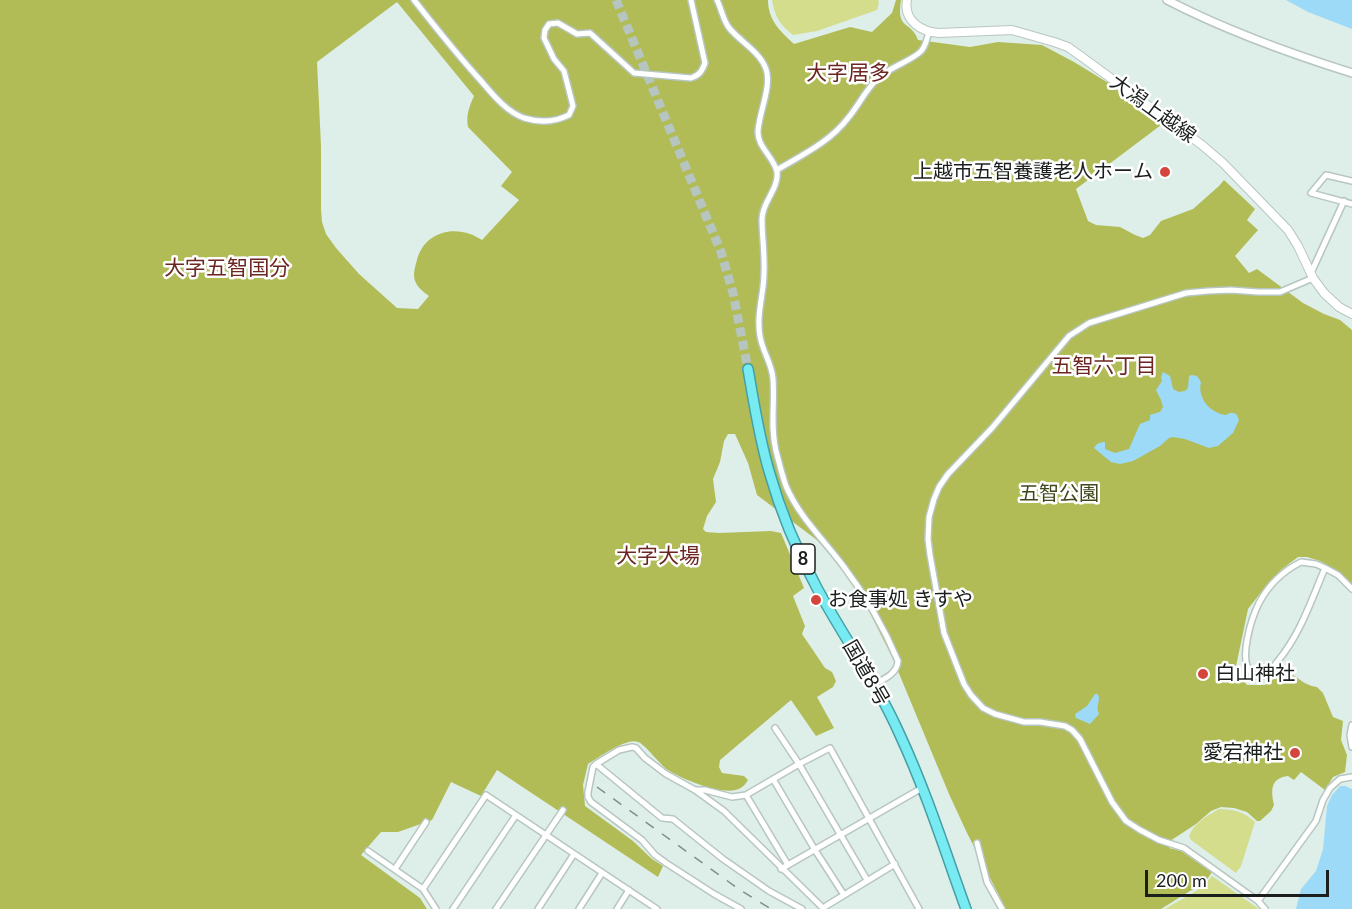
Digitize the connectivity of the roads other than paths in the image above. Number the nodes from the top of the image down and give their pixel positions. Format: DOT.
graph roads {
  1 [pos="414,0"];
  2 [pos="691,0"];
  3 [pos="717,0"];
  4 [pos="908,0"];
  5 [pos="1167,0"];
  6 [pos="928,32"];
  7 [pos="1352,73"];
  8 [pos="777,170"];
  9 [pos="1352,181"];
  10 [pos="1344,201"];
  11 [pos="1352,204"];
  12 [pos="1312,275"];
  13 [pos="1351,311"];
  14 [pos="748,369"];
  15 [pos="1325,568"];
  16 [pos="1352,589"];
  17 [pos="874,684"];
  18 [pos="1352,725"];
  19 [pos="775,728"];
  20 [pos="1352,747"];
  21 [pos="596,764"];
  22 [pos="799,764"];
  23 [pos="1352,777"];
  24 [pos="773,778"];
  25 [pos="922,788"];
  26 [pos="695,790"];
  27 [pos="746,795"];
  28 [pos="563,810"];
  29 [pos="516,815"];
  30 [pos="868,818"];
  31 [pos="426,822"];
  32 [pos="546,835"];
  33 [pos="840,835"];
  34 [pos="977,843"];
  35 [pos="815,850"];
  36 [pos="368,851"];
  37 [pos="574,854"];
  38 [pos="895,864"];
  39 [pos="788,865"];
  40 [pos="395,869"];
  41 [pos="782,869"];
  42 [pos="603,873"];
  43 [pos="867,880"];
  44 [pos="423,889"];
  45 [pos="629,891"];
  46 [pos="844,894"];
  47 [pos="1258,902"];
  48 [pos="825,907"];
  49 [pos="656,908"];
  50 [pos="436,909"];
  51 [pos="453,909"];
  52 [pos="496,909"];
  53 [pos="538,909"];
  54 [pos="579,909"];
  55 [pos="617,909"];
  56 [pos="741,909"];
  57 [pos="802,909"];
  58 [pos="919,909"];
  59 [pos="966,909"];
  60 [pos="1002,909"];
  61 [pos="1265,909"];
  1 -- 2 [label="street"];
  3 -- 8 [label="street"];
  4 -- 6 [label="main road"];
  5 -- 7 [label="street"];
  6 -- 8 [label="street"];
  6 -- 12 [label="main road, 大潟上越線"];
  8 -- 17 [label="street"];
  9 -- 10 [label="street"];
  10 -- 11 [label="street"];
  10 -- 12 [label="street"];
  12 -- 13 [label="main road, 大潟上越線"];
  12 -- 47 [label="street"];
  14 -- 17 [label="highway, 国道8号 / 8"];
  15 -- 15 [label="street"];
  15 -- 16 [label="street"];
  17 -- 25 [label="highway, 国道8号 / 8"];
  18 -- 20 [label="street"];
  19 -- 22 [label="street"];
  21 -- 26 [label="street"];
  21 -- 56 [label="street"];
  21 -- 57 [label="street"];
  22 -- 24 [label="street"];
  22 -- 30 [label="street"];
  22 -- 33 [label="street"];
  23 -- 47 [label="street"];
  24 -- 27 [label="street"];
  24 -- 35 [label="street"];
  25 -- 30 [label="street"];
  25 -- 59 [label="highway, 国道8号 / 8"];
  26 -- 27 [label="street"];
  26 -- 41 [label="street"];
  27 -- 39 [label="street"];
  28 -- 32 [label="street"];
  29 -- 32 [label="street"];
  29 -- 44 [label="street"];
  29 -- 51 [label="street"];
  30 -- 33 [label="street"];
  30 -- 38 [label="street"];
  31 -- 40 [label="street"];
  32 -- 37 [label="street"];
  32 -- 52 [label="street"];
  33 -- 35 [label="street"];
  33 -- 43 [label="street"];
  34 -- 60 [label="street"];
  35 -- 39 [label="street"];
  35 -- 46 [label="street"];
  36 -- 40 [label="street"];
  37 -- 42 [label="street"];
  37 -- 53 [label="street"];
  38 -- 43 [label="street"];
  38 -- 58 [label="street"];
  39 -- 41 [label="street"];
  40 -- 44 [label="street"];
  41 -- 48 [label="street"];
  42 -- 45 [label="street"];
  42 -- 54 [label="street"];
  43 -- 46 [label="street"];
  44 -- 50 [label="street"];
  45 -- 49 [label="street"];
  45 -- 55 [label="street"];
  46 -- 48 [label="street"];
  47 -- 61 [label="street"];
}
